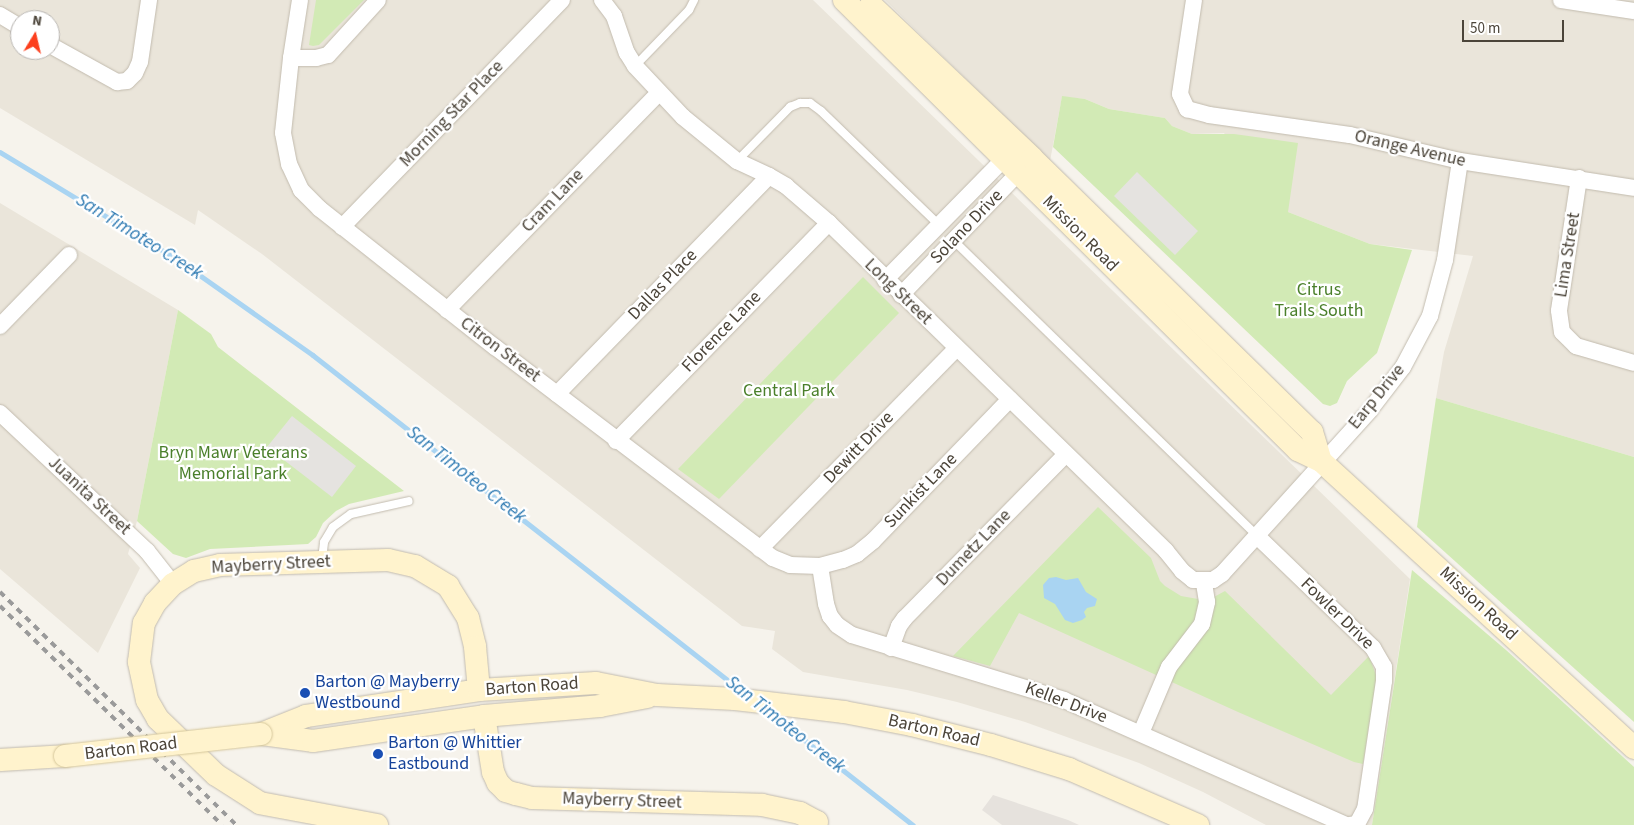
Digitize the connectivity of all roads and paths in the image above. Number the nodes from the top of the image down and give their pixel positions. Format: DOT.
graph roads {
  1 [pos="149,0"];
  2 [pos="300,0"];
  3 [pos="378,0"];
  4 [pos="562,0"];
  5 [pos="602,0"];
  6 [pos="694,0"];
  7 [pos="844,0"];
  8 [pos="865,0"];
  9 [pos="1194,0"];
  10 [pos="1561,0"];
  11 [pos="1634,11"];
  12 [pos="60,50"];
  13 [pos="291,58"];
  14 [pos="634,66"];
  15 [pos="659,93"];
  16 [pos="1018,159"];
  17 [pos="737,161"];
  18 [pos="1460,162"];
  19 [pos="769,176"];
  20 [pos="1579,178"];
  21 [pos="1634,188"];
  22 [pos="829,223"];
  23 [pos="939,225"];
  24 [pos="342,227"];
  25 [pos="953,240"];
  26 [pos="69,255"];
  27 [pos="885,280"];
  28 [pos="901,295"];
  29 [pos="447,310"];
  30 [pos="0,326"];
  31 [pos="957,348"];
  32 [pos="1634,362"];
  33 [pos="557,394"];
  34 [pos="1010,399"];
  35 [pos="0,413"];
  36 [pos="616,441"];
  37 [pos="1066,454"];
  38 [pos="1321,461"];
  39 [pos="409,500"];
  40 [pos="1257,536"];
  41 [pos="760,549"];
  42 [pos="322,561"];
  43 [pos="820,566"];
  44 [pos="1204,582"];
  45 [pos="173,584"];
  46 [pos="891,648"];
  47 [pos="479,690"];
  48 [pos="657,695"];
  49 [pos="484,716"];
  50 [pos="1141,732"];
  51 [pos="261,734"];
  52 [pos="1634,748"];
  53 [pos="0,760"];
  54 [pos="818,824"];
  55 [pos="377,825"];
  56 [pos="1198,825"];
  57 [pos="1351,825"];
  1 -- 12 [label="street"];
  2 -- 13 [label="street, Citron Street"];
  3 -- 13 [label="street"];
  4 -- 24 [label="street, Morning Star Place"];
  5 -- 14 [label="street, Long Street"];
  6 -- 14 [label="lane"];
  7 -- 16 [label="street, Mission Road"];
  8 -- 16 [label="street, Mission Road"];
  9 -- 18 [label="street, Orange Avenue"];
  10 -- 11 [label="street"];
  13 -- 24 [label="street, Citron Street"];
  14 -- 15 [label="street, Long Street"];
  15 -- 17 [label="street, Long Street"];
  15 -- 29 [label="street, Cram Lane"];
  16 -- 23 [label="street, Solano Drive"];
  16 -- 25 [label="street, Solano Drive"];
  16 -- 38 [label="street, Mission Road"];
  17 -- 19 [label="street, Long Street"];
  17 -- 23 [label="lane"];
  18 -- 20 [label="street, Orange Avenue"];
  18 -- 38 [label="street, Earp Drive"];
  19 -- 22 [label="street, Long Street"];
  19 -- 33 [label="street, Dallas Place"];
  20 -- 21 [label="street, Orange Avenue"];
  20 -- 32 [label="street, Lima Street"];
  22 -- 27 [label="street, Long Street"];
  22 -- 36 [label="street, Florence Lane"];
  23 -- 25 [label="street"];
  23 -- 27 [label="street, Solano Drive"];
  24 -- 29 [label="street, Citron Street"];
  25 -- 28 [label="street, Solano Drive"];
  25 -- 40 [label="lane"];
  26 -- 30 [label="street"];
  27 -- 28 [label="street, Long Street"];
  28 -- 31 [label="street, Long Street"];
  29 -- 33 [label="street, Citron Street"];
  31 -- 34 [label="street, Long Street"];
  31 -- 41 [label="street, Dewitt Drive"];
  33 -- 36 [label="street, Citron Street"];
  34 -- 37 [label="street, Long Street"];
  34 -- 43 [label="street, Sunkist Lane"];
  35 -- 45 [label="street, Juanita Street"];
  36 -- 41 [label="street, Citron Street"];
  37 -- 44 [label="street, Long Street"];
  37 -- 46 [label="street, Dumetz Lane"];
  38 -- 40 [label="street, Earp Drive"];
  38 -- 52 [label="street, Mission Road"];
  39 -- 42 [label="lane"];
  40 -- 44 [label="street, Earp Drive"];
  40 -- 57 [label="street, Fowler Drive"];
  41 -- 43 [label="street, Citron Street"];
  42 -- 45 [label="street, Mayberry Street"];
  42 -- 47 [label="street, Mayberry Street"];
  43 -- 46 [label="street, Keller Drive"];
  44 -- 50 [label="street"];
  45 -- 55 [label="street, Mayberry Street"];
  46 -- 50 [label="street, Keller Drive"];
  47 -- 48 [label="street, Barton Road"];
  47 -- 51 [label="street, Barton Road"];
  48 -- 49 [label="street, Barton Road"];
  48 -- 56 [label="street, Barton Road"];
  49 -- 51 [label="street, Barton Road"];
  49 -- 54 [label="street, Mayberry Street"];
  50 -- 57 [label="street, Keller Drive"];
  51 -- 53 [label="street, Barton Road, bridge"];
}
